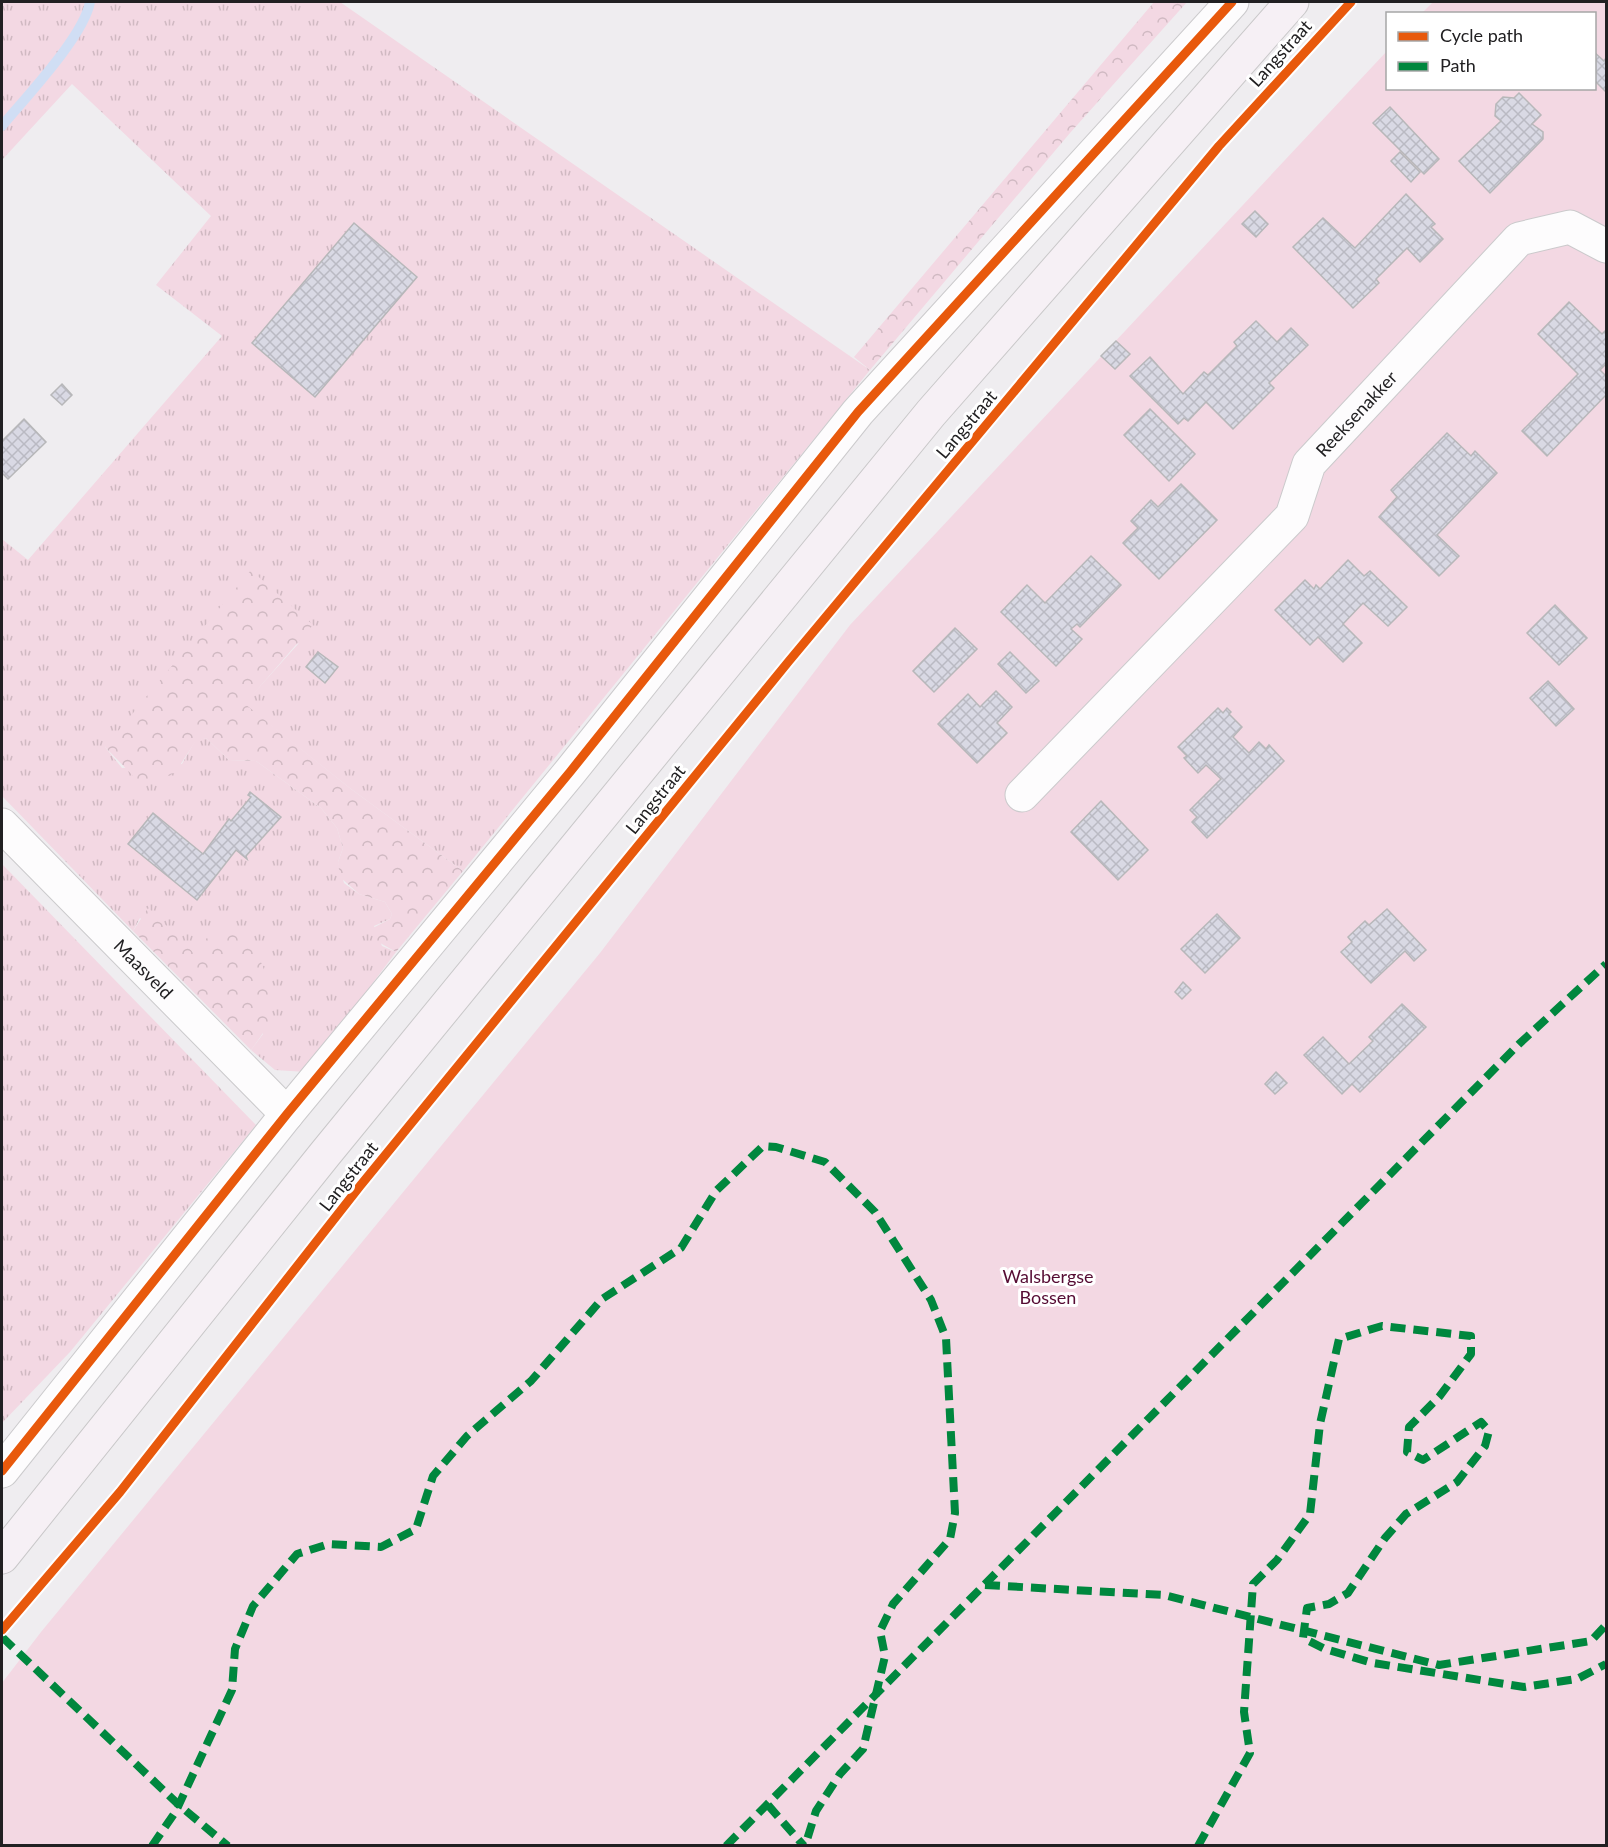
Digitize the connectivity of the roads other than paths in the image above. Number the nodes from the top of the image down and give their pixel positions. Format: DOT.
graph roads {
  1 [pos="1232,2"];
  2 [pos="1292,2"];
  3 [pos="1606,246"];
  4 [pos="1022,795"];
  5 [pos="2,825"];
  6 [pos="287,1114"];
  7 [pos="2,1471"];
  8 [pos="2,1557"];
  1 -- 6 [label="street"];
  2 -- 8 [label="main road, Langstraat"];
  3 -- 4 [label="street, Reeksenakker"];
  5 -- 6 [label="street, Maasveld"];
  6 -- 7 [label="street"];
}
